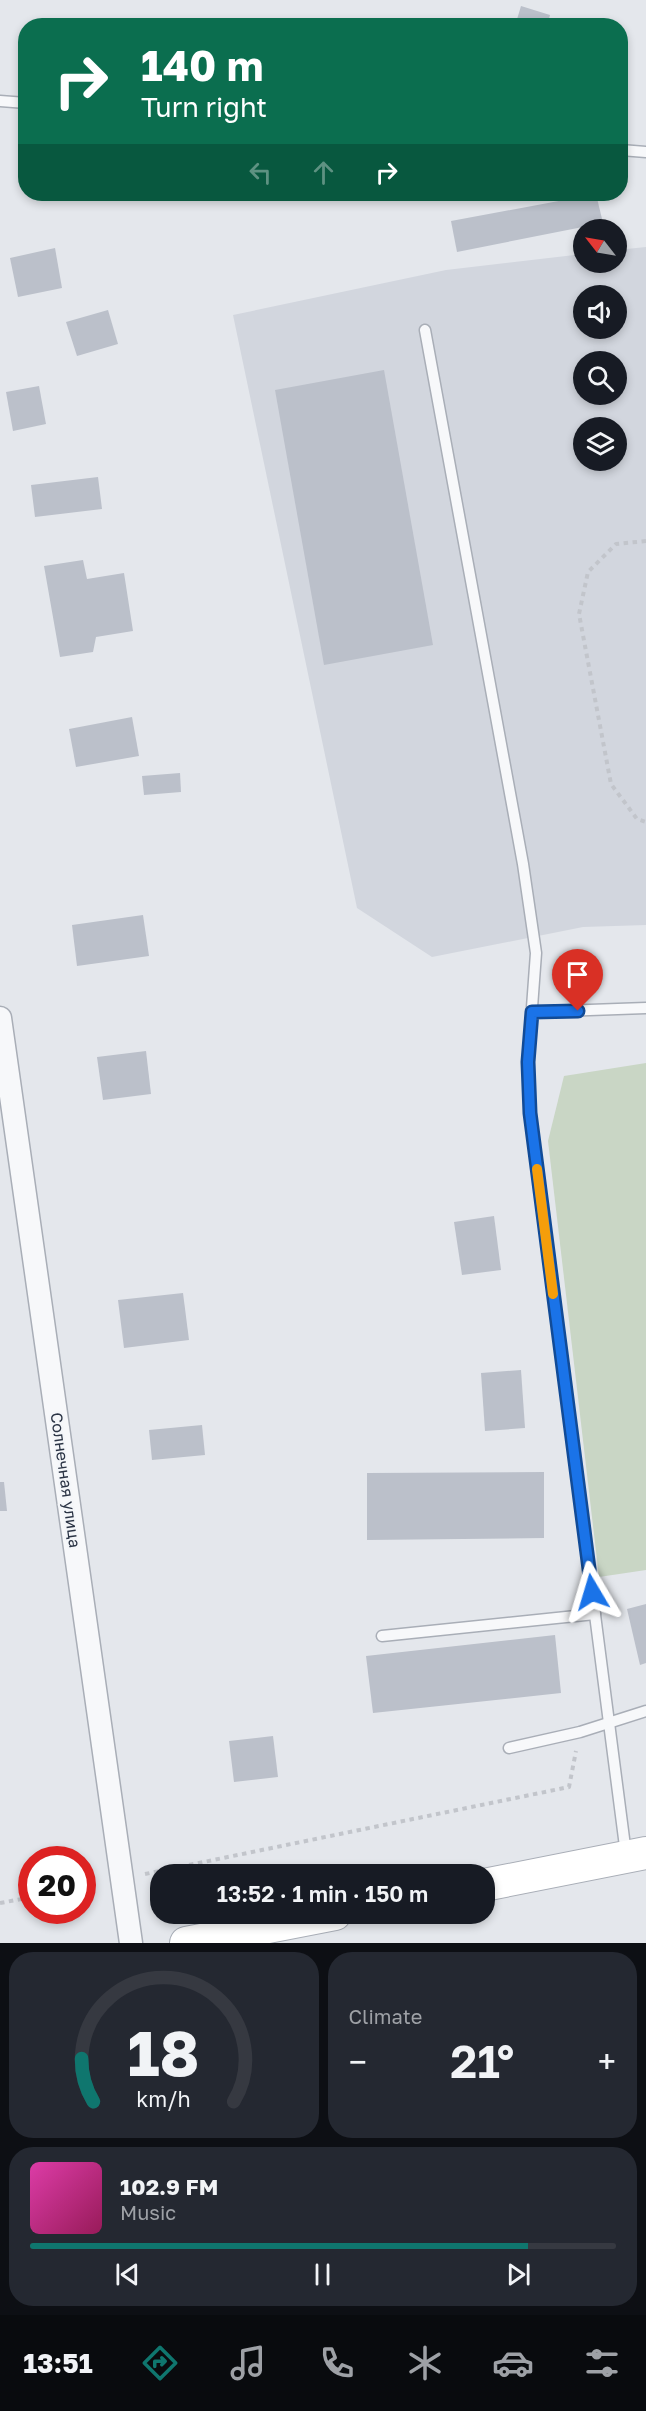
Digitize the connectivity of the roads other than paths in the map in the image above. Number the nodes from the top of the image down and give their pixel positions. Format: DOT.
graph roads {
  1 [pos="0,101"];
  2 [pos="18,102"];
  3 [pos="628,151"];
  4 [pos="646,152"];
  5 [pos="425,330"];
  6 [pos="646,1008"];
  7 [pos="532,1012"];
  8 [pos="0,1018"];
  9 [pos="595,1614"];
  10 [pos="382,1636"];
  11 [pos="646,1711"];
  12 [pos="609,1723"];
  13 [pos="509,1748"];
  14 [pos="636,1855"];
  15 [pos="495,1883"];
  16 [pos="284,1924"];
  17 [pos="131,1943"];
  18 [pos="186,1943"];
  1 -- 2 [label="lane"];
  3 -- 4 [label="lane"];
  5 -- 7 [label="lane"];
  6 -- 7 [label="lane"];
  7 -- 9 [label="lane"];
  8 -- 17 [label="street, Солнечная улица"];
  9 -- 10 [label="lane"];
  9 -- 12 [label="lane"];
  11 -- 12 [label="lane"];
  12 -- 13 [label="lane"];
  12 -- 14 [label="lane"];
  14 -- 15 [label="street"];
  16 -- 18 [label="street"];
}
